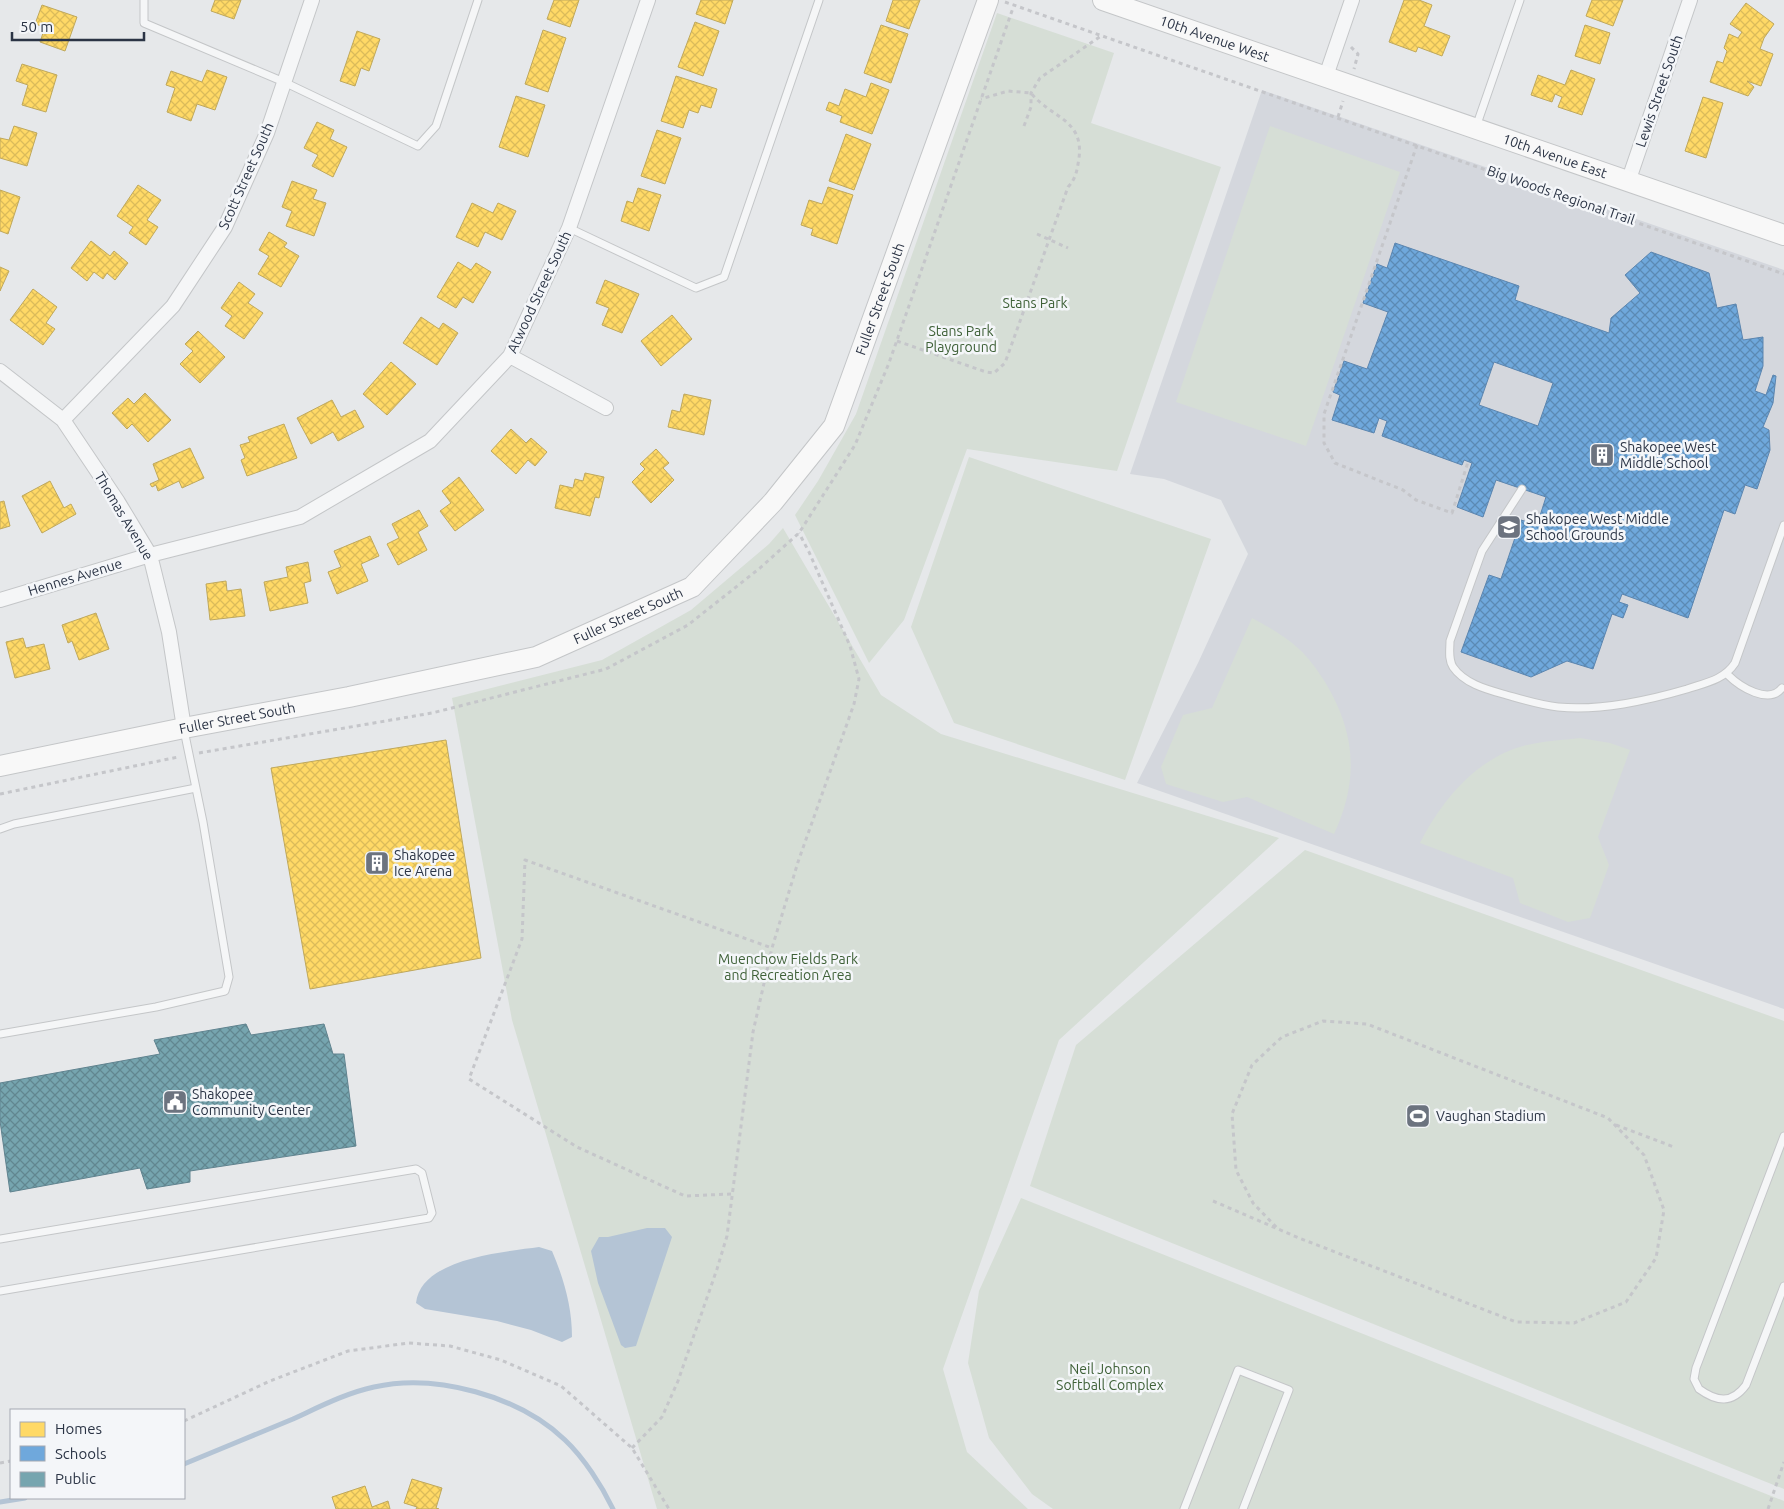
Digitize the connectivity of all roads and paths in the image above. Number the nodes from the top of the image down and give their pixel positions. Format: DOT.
graph roads {
  1 [pos="144,0"];
  2 [pos="312,0"];
  3 [pos="478,0"];
  4 [pos="648,0"];
  5 [pos="819,0"];
  6 [pos="988,0"];
  7 [pos="1000,0"];
  8 [pos="1352,0"];
  9 [pos="1520,0"];
  10 [pos="1690,0"];
  11 [pos="1114,2"];
  12 [pos="1014,5"];
  13 [pos="1102,35"];
  14 [pos="1326,76"];
  15 [pos="284,82"];
  16 [pos="1031,93"];
  17 [pos="981,98"];
  18 [pos="1024,126"];
  19 [pos="1476,128"];
  20 [pos="1417,145"];
  21 [pos="1628,182"];
  22 [pos="570,228"];
  23 [pos="1037,234"];
  24 [pos="1784,236"];
  25 [pos="1050,240"];
  26 [pos="1068,248"];
  27 [pos="1784,274"];
  28 [pos="897,341"];
  29 [pos="510,356"];
  30 [pos="0,371"];
  31 [pos="606,408"];
  32 [pos="63,420"];
  33 [pos="1468,462"];
  34 [pos="1522,489"];
  35 [pos="1784,525"];
  36 [pos="799,533"];
  37 [pos="1782,537"];
  38 [pos="150,554"];
  39 [pos="0,600"];
  40 [pos="1728,674"];
  41 [pos="1782,688"];
  42 [pos="184,728"];
  43 [pos="189,754"];
  44 [pos="0,766"];
  45 [pos="196,788"];
  46 [pos="0,794"];
  47 [pos="0,829"];
  48 [pos="772,948"];
  49 [pos="0,1034"];
  50 [pos="1615,1125"];
  51 [pos="1784,1136"];
  52 [pos="1674,1147"];
  53 [pos="732,1194"];
  54 [pos="1213,1201"];
  55 [pos="1278,1229"];
  56 [pos="0,1239"];
  57 [pos="1784,1286"];
  58 [pos="0,1291"];
  59 [pos="185,1421"];
  60 [pos="632,1448"];
  61 [pos="1784,1462"];
  62 [pos="669,1509"];
  63 [pos="1184,1509"];
  64 [pos="1243,1509"];
  65 [pos="1768,1509"];
  1 -- 15 [label="lane"];
  2 -- 15 [label="street, Scott Street South"];
  3 -- 15 [label="lane"];
  4 -- 22 [label="street, Atwood Street South"];
  5 -- 22 [label="lane"];
  6 -- 42 [label="street, Fuller Street South"];
  7 -- 12 [label="path, Big Woods Regional Trail"];
  8 -- 14 [label="street"];
  9 -- 19 [label="lane"];
  10 -- 21 [label="street, Lewis Street South"];
  11 -- 14 [label="street, 10th Avenue West"];
  12 -- 13 [label="path, Big Woods Regional Trail"];
  12 -- 17 [label="path"];
  13 -- 16 [label="path"];
  13 -- 20 [label="path, Big Woods Regional Trail"];
  14 -- 19 [label="street, 10th Avenue East"];
  15 -- 32 [label="street, Scott Street South"];
  16 -- 17 [label="path"];
  16 -- 18 [label="path"];
  16 -- 25 [label="path"];
  17 -- 28 [label="path"];
  19 -- 21 [label="street, 10th Avenue East"];
  20 -- 27 [label="path, Big Woods Regional Trail"];
  20 -- 33 [label="path"];
  21 -- 24 [label="street, 10th Avenue East"];
  22 -- 29 [label="street, Atwood Street South"];
  23 -- 25 [label="path"];
  25 -- 26 [label="path"];
  25 -- 28 [label="path"];
  28 -- 36 [label="path"];
  29 -- 31 [label="street"];
  29 -- 38 [label="street, Atwood Street South"];
  30 -- 32 [label="street, Thomas Avenue"];
  32 -- 38 [label="street, Thomas Avenue"];
  34 -- 40 [label="lane"];
  35 -- 37 [label="lane"];
  36 -- 43 [label="path"];
  36 -- 48 [label="path"];
  37 -- 40 [label="lane"];
  38 -- 39 [label="street, Hennes Avenue"];
  38 -- 42 [label="street, Thomas Avenue"];
  40 -- 41 [label="lane"];
  42 -- 43 [label="lane"];
  42 -- 44 [label="street, Fuller Street South"];
  43 -- 45 [label="lane"];
  43 -- 46 [label="path"];
  45 -- 47 [label="lane"];
  45 -- 49 [label="lane"];
  48 -- 53 [label="path"];
  48 -- 53 [label="path"];
  50 -- 52 [label="path"];
  50 -- 55 [label="path"];
  50 -- 55 [label="path"];
  51 -- 57 [label="lane"];
  53 -- 60 [label="path"];
  54 -- 55 [label="path"];
  56 -- 58 [label="lane"];
  59 -- 60 [label="path"];
  60 -- 62 [label="path"];
  61 -- 65 [label="path"];
  63 -- 64 [label="lane"];
}
